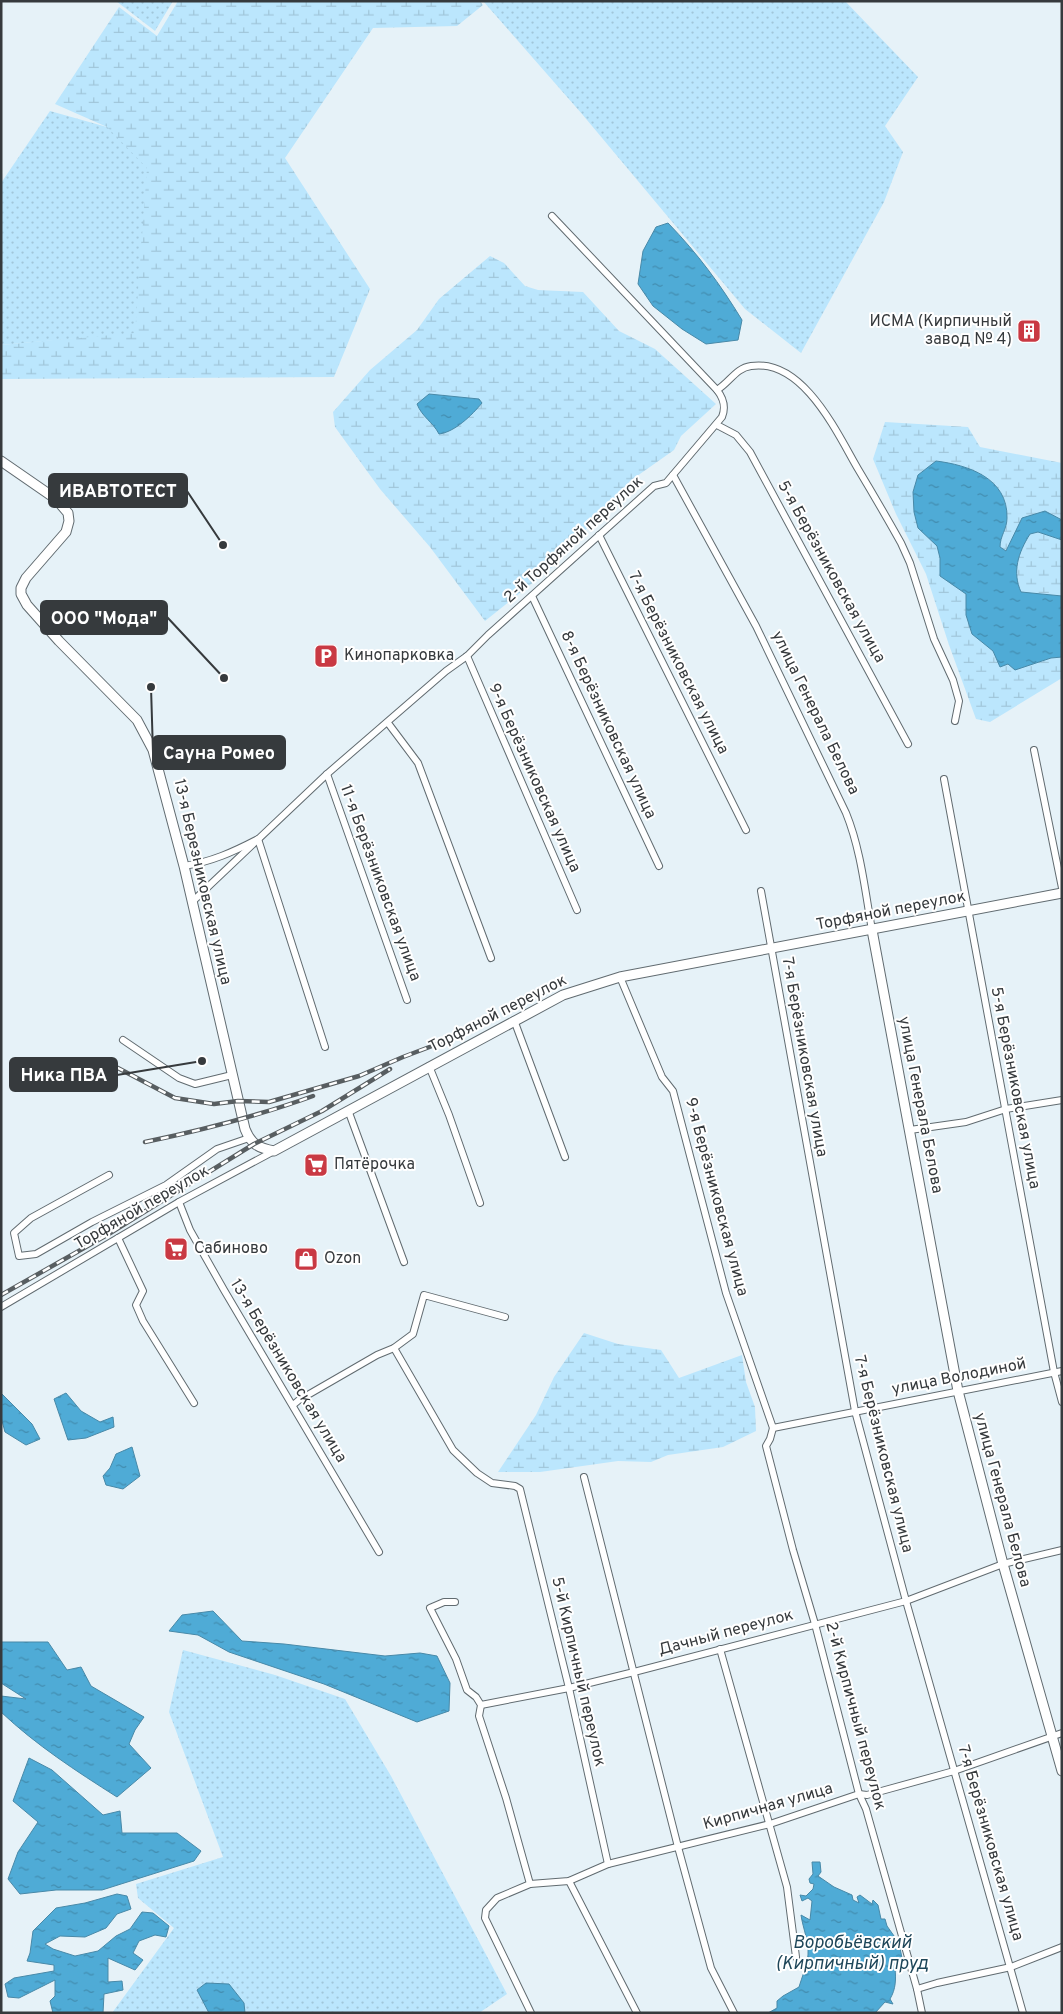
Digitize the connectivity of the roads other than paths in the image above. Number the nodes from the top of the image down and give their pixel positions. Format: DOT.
graph roads {
  1 [pos="552,216"];
  2 [pos="718,390"];
  3 [pos="717,424"];
  4 [pos="1,461"];
  5 [pos="673,475"];
  6 [pos="599,535"];
  7 [pos="532,596"];
  8 [pos="466,656"];
  9 [pos="955,721"];
  10 [pos="388,723"];
  11 [pos="908,744"];
  12 [pos="1034,750"];
  13 [pos="327,774"];
  14 [pos="944,779"];
  15 [pos="746,830"];
  16 [pos="258,839"];
  17 [pos="184,866"];
  18 [pos="659,866"];
  19 [pos="1062,888"];
  20 [pos="760,890"];
  21 [pos="1062,893"];
  22 [pos="192,902"];
  23 [pos="577,910"];
  24 [pos="968,911"];
  25 [pos="872,930"];
  26 [pos="771,948"];
  27 [pos="491,958"];
  28 [pos="620,977"];
  29 [pos="407,1000"];
  30 [pos="514,1020"];
  31 [pos="122,1040"];
  32 [pos="325,1047"];
  33 [pos="429,1066"];
  34 [pos="232,1075"];
  35 [pos="1062,1100"];
  36 [pos="1006,1109"];
  37 [pos="348,1110"];
  38 [pos="910,1130"];
  39 [pos="249,1138"];
  40 [pos="274,1151"];
  41 [pos="565,1157"];
  42 [pos="109,1175"];
  43 [pos="179,1202"];
  44 [pos="480,1203"];
  45 [pos="118,1238"];
  46 [pos="404,1262"];
  47 [pos="1,1307"];
  48 [pos="505,1317"];
  49 [pos="394,1348"];
  50 [pos="1062,1371"];
  51 [pos="1054,1372"];
  52 [pos="958,1391"];
  53 [pos="1062,1402"];
  54 [pos="194,1403"];
  55 [pos="293,1405"];
  56 [pos="855,1411"];
  57 [pos="773,1428"];
  58 [pos="584,1477"];
  59 [pos="1062,1550"];
  60 [pos="379,1552"];
  61 [pos="1003,1564"];
  62 [pos="906,1601"];
  63 [pos="455,1602"];
  64 [pos="815,1624"];
  65 [pos="720,1648"];
  66 [pos="634,1672"];
  67 [pos="568,1688"];
  68 [pos="481,1705"];
  69 [pos="1062,1733"];
  70 [pos="1052,1735"];
  71 [pos="954,1771"];
  72 [pos="1062,1771"];
  73 [pos="859,1794"];
  74 [pos="770,1824"];
  75 [pos="678,1847"];
  76 [pos="608,1864"];
  77 [pos="569,1881"];
  78 [pos="530,1884"];
  79 [pos="1062,1947"];
  80 [pos="796,1958"];
  81 [pos="1011,1967"];
  82 [pos="917,1989"];
  83 [pos="531,2013"];
  84 [pos="637,2013"];
  85 [pos="734,2013"];
  86 [pos="922,2013"];
  87 [pos="1023,2013"];
  1 -- 2 [label="street"];
  2 -- 3 [label="street, 2-й Торфяной переулок"];
  2 -- 9 [label="street"];
  3 -- 5 [label="street, 2-й Торфяной переулок"];
  3 -- 11 [label="street, 5-я Берёзниковская улица"];
  4 -- 17 [label="street, 13-я Березниковская улица"];
  5 -- 6 [label="street, 2-й Торфяной переулок"];
  5 -- 25 [label="street, улица Генерала Белова"];
  6 -- 7 [label="street, 2-й Торфяной переулок"];
  6 -- 15 [label="street, 7-я Берёзниковская улица"];
  7 -- 8 [label="street, 2-й Торфяной переулок"];
  7 -- 18 [label="street, 8-я Берёзниковская улица"];
  8 -- 10 [label="street, 2-й Торфяной переулок"];
  8 -- 23 [label="street, 9-я Берёзниковская улица"];
  10 -- 13 [label="street, 2-й Торфяной переулок"];
  10 -- 27 [label="street"];
  12 -- 19 [label="street"];
  13 -- 16 [label="street, 2-й Торфяной переулок"];
  13 -- 29 [label="street, 11-я Берёзниковская улица"];
  14 -- 24 [label="street, 5-я Берёзниковская улица"];
  16 -- 17 [label="street, 2-й Торфяной переулок"];
  16 -- 22 [label="street, 2-й Торфяной переулок"];
  16 -- 32 [label="street"];
  17 -- 22 [label="street, 13-я Березниковская улица"];
  20 -- 26 [label="street, 7-я Берёзниковская улица"];
  21 -- 24 [label="street, Торфяной переулок"];
  22 -- 34 [label="street, 13-я Березниковская улица"];
  24 -- 25 [label="street, Торфяной переулок"];
  24 -- 36 [label="street, 5-я Берёзниковская улица"];
  25 -- 26 [label="street, Торфяной переулок"];
  25 -- 38 [label="street, улица Генерала Белова"];
  26 -- 28 [label="street, Торфяной переулок"];
  26 -- 56 [label="street, 7-я Берёзниковская улица"];
  28 -- 30 [label="street, Торфяной переулок"];
  28 -- 57 [label="street, 9-я Берёзниковская улица"];
  30 -- 33 [label="street, Торфяной переулок"];
  30 -- 41 [label="street"];
  31 -- 34 [label="street"];
  33 -- 37 [label="street, Торфяной переулок"];
  33 -- 44 [label="street"];
  34 -- 39 [label="street, 13-я Березниковская улица"];
  35 -- 36 [label="street"];
  36 -- 38 [label="street"];
  36 -- 51 [label="street, 5-я Берёзниковская улица"];
  37 -- 40 [label="street, Торфяной переулок"];
  37 -- 46 [label="street"];
  38 -- 52 [label="street, улица Генерала Белова"];
  39 -- 40 [label="street"];
  39 -- 42 [label="street"];
  40 -- 43 [label="street, Торфяной переулок"];
  43 -- 45 [label="street, Торфяной переулок"];
  43 -- 55 [label="street, 13-я Берёзниковская улица"];
  45 -- 47 [label="street, Торфяной переулок"];
  45 -- 54 [label="street"];
  48 -- 49 [label="street"];
  49 -- 55 [label="street"];
  49 -- 67 [label="street, 5-й Кирпичный переулок"];
  50 -- 51 [label="street, улица Володиной"];
  51 -- 52 [label="street, улица Володиной"];
  51 -- 53 [label="street, 5-я Берёзниковская улица"];
  52 -- 56 [label="street, улица Володиной"];
  52 -- 61 [label="street, улица Генерала Белова"];
  55 -- 60 [label="street, 13-я Берёзниковская улица"];
  56 -- 57 [label="street, улица Володиной"];
  56 -- 62 [label="street, 7-я Берёзниковская улица"];
  57 -- 64 [label="street, 2-й Кирпичный переулок"];
  58 -- 66 [label="street"];
  59 -- 61 [label="street, Дачный переулок"];
  61 -- 62 [label="street, Дачный переулок"];
  61 -- 70 [label="street, улица Генерала Белова"];
  62 -- 64 [label="street, Дачный переулок"];
  62 -- 71 [label="street, 7-я Берёзниковская улица"];
  63 -- 68 [label="street"];
  64 -- 65 [label="street, Дачный переулок"];
  64 -- 73 [label="street, 2-й Кирпичный переулок"];
  65 -- 66 [label="street, Дачный переулок"];
  65 -- 74 [label="street"];
  66 -- 67 [label="street, Дачный переулок"];
  66 -- 75 [label="street"];
  67 -- 68 [label="street, Дачный переулок"];
  67 -- 76 [label="street, 5-й Кирпичный переулок"];
  68 -- 78 [label="street"];
  69 -- 70 [label="street, Кирпичная улица"];
  70 -- 71 [label="street, Кирпичная улица"];
  70 -- 72 [label="street, улица Генерала Белова"];
  71 -- 73 [label="street, Кирпичная улица"];
  71 -- 81 [label="street, 7-я Берёзниковская улица"];
  73 -- 74 [label="street, Кирпичная улица"];
  73 -- 82 [label="street, 2-й Кирпичный переулок"];
  74 -- 75 [label="street, Кирпичная улица"];
  74 -- 80 [label="street"];
  75 -- 76 [label="street, Кирпичная улица"];
  75 -- 85 [label="street"];
  76 -- 77 [label="street, Кирпичная улица"];
  77 -- 78 [label="street, Кирпичная улица"];
  77 -- 84 [label="street"];
  78 -- 83 [label="street, Кирпичная улица"];
  79 -- 81 [label="street"];
  81 -- 82 [label="street"];
  81 -- 87 [label="street, 7-я Берёзниковская улица"];
  82 -- 86 [label="street, 2-й Кирпичный переулок"];
}
